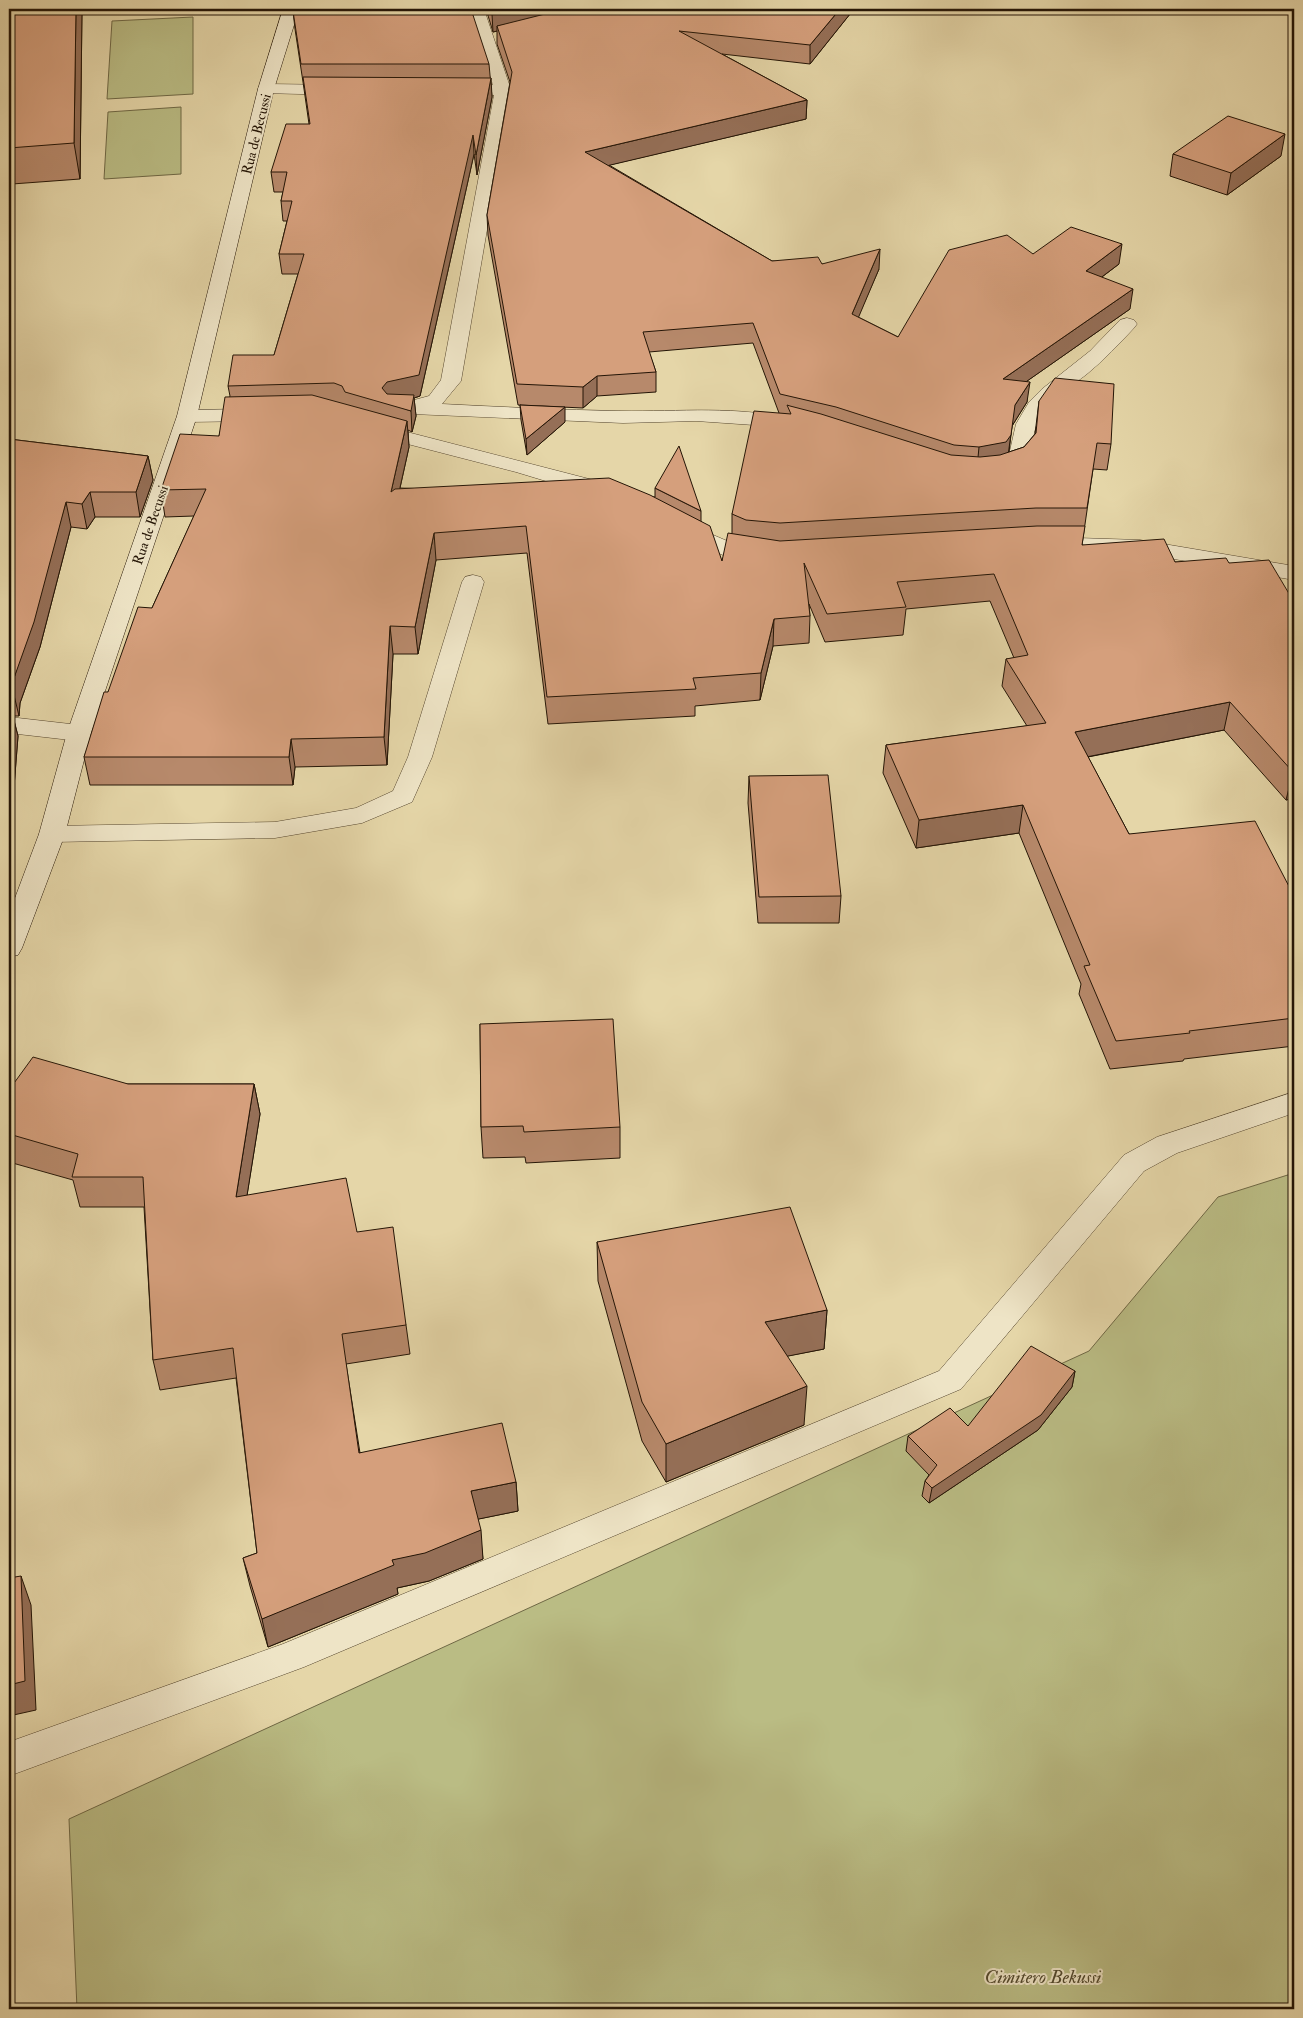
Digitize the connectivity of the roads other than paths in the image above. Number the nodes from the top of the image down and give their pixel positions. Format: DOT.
graph roads {
  1 [pos="291,9"];
  2 [pos="476,9"];
  3 [pos="505,35"];
  4 [pos="487,40"];
  5 [pos="266,90"];
  6 [pos="355,90"];
  7 [pos="473,90"];
  8 [pos="503,90"];
  9 [pos="1127,324"];
  10 [pos="272,415"];
  11 [pos="187,416"];
  12 [pos="353,424"];
  13 [pos="809,430"];
  14 [pos="977,476"];
  15 [pos="622,500"];
  16 [pos="666,519"];
  17 [pos="1023,545"];
  18 [pos="779,559"];
  19 [pos="1294,573"];
  20 [pos="473,582"];
  21 [pos="9,725"];
  22 [pos="79,733"];
  23 [pos="52,834"];
  24 [pos="9,948"];
  25 [pos="1294,1102"];
  26 [pos="9,1759"];
  1 -- 5 [label="street, Rua de Becussi"];
  2 -- 4 [label="street"];
  3 -- 4 [label="street"];
  4 -- 8 [label="street"];
  5 -- 6 [label="street"];
  5 -- 11 [label="street, Rua de Becussi"];
  7 -- 8 [label="street"];
  8 -- 13 [label="street"];
  9 -- 14 [label="street"];
  10 -- 11 [label="street"];
  11 -- 22 [label="street, Rua de Becussi"];
  12 -- 15 [label="street"];
  16 -- 18 [label="street"];
  17 -- 19 [label="street"];
  20 -- 23 [label="street"];
  21 -- 22 [label="street"];
  22 -- 23 [label="street, Rua de Becussi"];
  23 -- 24 [label="street, Rua de Becussi"];
  25 -- 26 [label="street"];
}
